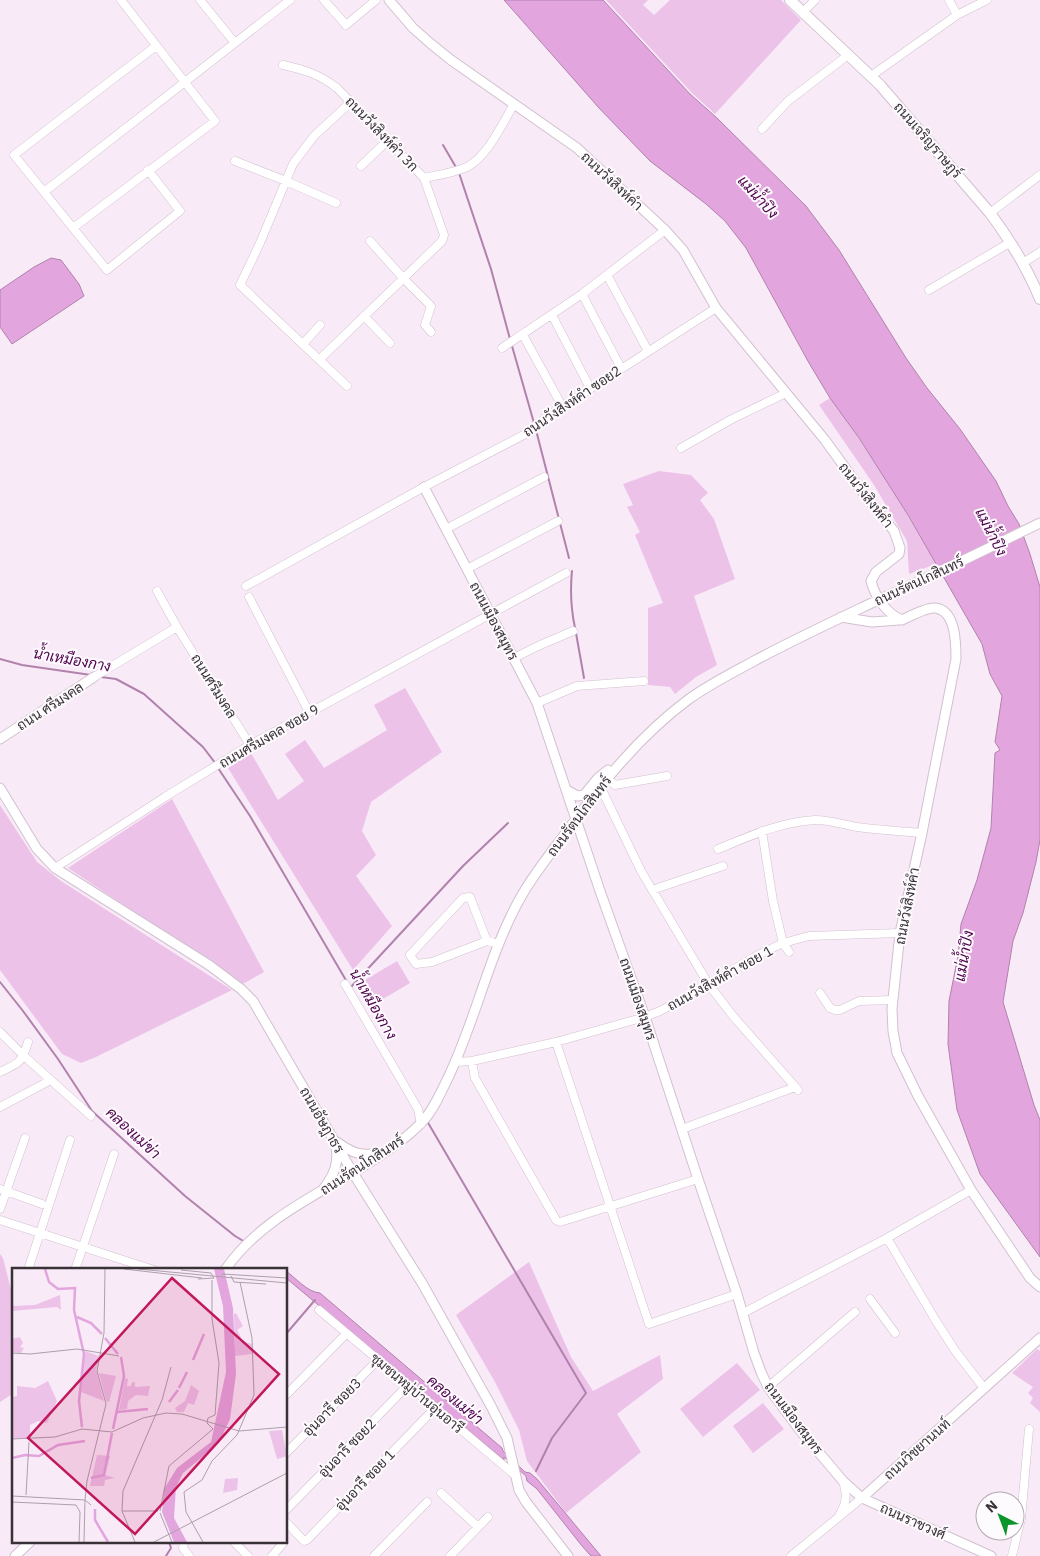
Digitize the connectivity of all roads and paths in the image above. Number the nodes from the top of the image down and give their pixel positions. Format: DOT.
graph roads {
  1 [pos="121,0"];
  2 [pos="200,0"];
  3 [pos="324,0"];
  4 [pos="376,0"];
  5 [pos="389,0"];
  6 [pos="790,0"];
  7 [pos="815,0"];
  8 [pos="949,0"];
  9 [pos="987,0"];
  10 [pos="288,1"];
  11 [pos="803,12"];
  12 [pos="957,15"];
  13 [pos="235,43"];
  14 [pos="156,46"];
  15 [pos="848,55"];
  16 [pos="283,66"];
  17 [pos="871,76"];
  18 [pos="185,83"];
  19 [pos="351,102"];
  20 [pos="514,104"];
  21 [pos="762,129"];
  22 [pos="388,140"];
  23 [pos="235,161"];
  24 [pos="361,166"];
  25 [pos="148,170"];
  26 [pos="1040,175"];
  27 [pos="424,178"];
  28 [pos="286,181"];
  29 [pos="1040,182"];
  30 [pos="44,192"];
  31 [pos="336,203"];
  32 [pos="992,215"];
  33 [pos="73,228"];
  34 [pos="665,230"];
  35 [pos="370,241"];
  36 [pos="1011,242"];
  37 [pos="1040,252"];
  38 [pos="1023,263"];
  39 [pos="607,274"];
  40 [pos="404,278"];
  41 [pos="930,290"];
  42 [pos="582,294"];
  43 [pos="1039,296"];
  44 [pos="716,308"];
  45 [pos="552,315"];
  46 [pos="364,316"];
  47 [pos="320,326"];
  48 [pos="430,332"];
  49 [pos="523,334"];
  50 [pos="390,343"];
  51 [pos="303,344"];
  52 [pos="502,348"];
  53 [pos="648,351"];
  54 [pos="320,359"];
  55 [pos="622,368"];
  56 [pos="347,386"];
  57 [pos="590,388"];
  58 [pos="786,392"];
  59 [pos="562,406"];
  60 [pos="681,448"];
  61 [pos="544,477"];
  62 [pos="424,487"];
  63 [pos="558,521"];
  64 [pos="1040,524"];
  65 [pos="446,529"];
  66 [pos="467,569"];
  67 [pos="566,573"];
  68 [pos="246,586"];
  69 [pos="157,591"];
  70 [pos="249,597"];
  71 [pos="880,600"];
  72 [pos="491,614"];
  73 [pos="841,617"];
  74 [pos="902,620"];
  75 [pos="177,627"];
  76 [pos="573,631"];
  77 [pos="514,658"];
  78 [pos="94,677"];
  79 [pos="644,681"];
  80 [pos="537,704"];
  81 [pos="309,712"];
  82 [pos="1,738"];
  83 [pos="250,744"];
  84 [pos="622,760"];
  85 [pos="667,776"];
  86 [pos="603,782"];
  87 [pos="0,788"];
  88 [pos="567,790"];
  89 [pos="576,818"];
  90 [pos="762,831"];
  91 [pos="922,833"];
  92 [pos="718,849"];
  93 [pos="723,866"];
  94 [pos="54,868"];
  95 [pos="652,890"];
  96 [pos="900,933"];
  97 [pos="487,940"];
  98 [pos="783,943"];
  99 [pos="500,944"];
  100 [pos="789,952"];
  101 [pos="345,984"];
  102 [pos="709,985"];
  103 [pos="820,993"];
  104 [pos="893,1000"];
  105 [pos="645,1017"];
  106 [pos="0,1032"];
  107 [pos="28,1042"];
  108 [pos="556,1042"];
  109 [pos="24,1056"];
  110 [pos="472,1061"];
  111 [pos="456,1062"];
  112 [pos="0,1072"];
  113 [pos="51,1080"];
  114 [pos="0,1107"];
  115 [pos="91,1116"];
  116 [pos="422,1122"];
  117 [pos="682,1129"];
  118 [pos="25,1138"];
  119 [pos="70,1140"];
  120 [pos="334,1141"];
  121 [pos="392,1148"];
  122 [pos="114,1154"];
  123 [pos="353,1172"];
  124 [pos="698,1179"];
  125 [pos="3,1190"];
  126 [pos="971,1190"];
  127 [pos="320,1192"];
  128 [pos="42,1204"];
  129 [pos="610,1206"];
  130 [pos="0,1209"];
  131 [pos="0,1220"];
  132 [pos="40,1233"];
  133 [pos="887,1238"];
  134 [pos="83,1247"];
  135 [pos="126,1261"];
  136 [pos="29,1268"];
  137 [pos="76,1268"];
  138 [pos="124,1268"];
  139 [pos="148,1268"];
  140 [pos="227,1268"];
  141 [pos="1040,1287"];
  142 [pos="737,1294"];
  143 [pos="870,1299"];
  144 [pos="319,1310"];
  145 [pos="855,1312"];
  146 [pos="743,1313"];
  147 [pos="895,1333"];
  148 [pos="346,1334"];
  149 [pos="1040,1338"];
  150 [pos="378,1360"];
  151 [pos="408,1385"];
  152 [pos="768,1387"];
  153 [pos="984,1388"];
  154 [pos="288,1393"];
  155 [pos="435,1408"];
  156 [pos="1029,1429"];
  157 [pos="288,1451"];
  158 [pos="515,1472"];
  159 [pos="843,1481"];
  160 [pos="851,1488"];
  161 [pos="873,1489"];
  162 [pos="441,1493"];
  163 [pos="862,1498"];
  164 [pos="428,1502"];
  165 [pos="288,1508"];
  166 [pos="488,1517"];
  167 [pos="838,1518"];
  168 [pos="288,1524"];
  169 [pos="478,1527"];
  170 [pos="294,1531"];
  171 [pos="288,1538"];
  172 [pos="29,1544"];
  173 [pos="29,1544"];
  174 [pos="184,1544"];
  175 [pos="236,1544"];
  176 [pos="282,1544"];
  177 [pos="278,1549"];
  178 [pos="15,1556"];
  179 [pos="20,1556"];
  180 [pos="189,1556"];
  181 [pos="248,1556"];
  182 [pos="272,1556"];
  183 [pos="284,1556"];
  184 [pos="374,1556"];
  185 [pos="450,1556"];
  186 [pos="568,1556"];
  187 [pos="791,1556"];
  188 [pos="991,1556"];
  189 [pos="1012,1556"];
  1 -- 14 [label="street"];
  2 -- 13 [label="street"];
  3 -- 4 [label="street"];
  5 -- 20 [label="street, ถนนวังสิงห์คำ"];
  6 -- 11 [label="main road, ถนนเจริญราษฎร์"];
  7 -- 11 [label="street"];
  8 -- 12 [label="street"];
  9 -- 12 [label="street"];
  10 -- 13 [label="street"];
  11 -- 15 [label="main road, ถนนเจริญราษฎร์"];
  12 -- 17 [label="street"];
  13 -- 18 [label="street"];
  14 -- 18 [label="street"];
  14 -- 30 [label="street"];
  15 -- 17 [label="main road, ถนนเจริญราษฎร์"];
  15 -- 21 [label="street"];
  16 -- 19 [label="street, ถนนวังสิงห์คำ 3ก"];
  17 -- 32 [label="main road, ถนนเจริญราษฎร์"];
  18 -- 25 [label="street"];
  18 -- 30 [label="street"];
  19 -- 22 [label="street, ถนนวังสิงห์คำ 3ก"];
  19 -- 28 [label="street"];
  20 -- 27 [label="street, ถนนวังสิงห์คำ 3ก"];
  20 -- 34 [label="street, ถนนวังสิงห์คำ"];
  22 -- 24 [label="street"];
  22 -- 27 [label="street, ถนนวังสิงห์คำ 3ก"];
  23 -- 28 [label="street"];
  25 -- 33 [label="street"];
  25 -- 33 [label="street"];
  26 -- 32 [label="street"];
  27 -- 40 [label="street"];
  28 -- 31 [label="street"];
  28 -- 51 [label="street"];
  29 -- 32 [label="street"];
  30 -- 33 [label="street"];
  32 -- 36 [label="main road, ถนนเจริญราษฎร์"];
  34 -- 39 [label="street"];
  34 -- 44 [label="street, ถนนวังสิงห์คำ"];
  35 -- 40 [label="street"];
  36 -- 38 [label="main road, ถนนเจริญราษฎร์"];
  36 -- 41 [label="street"];
  37 -- 38 [label="street"];
  38 -- 43 [label="main road, ถนนเจริญราษฎร์"];
  39 -- 42 [label="street"];
  39 -- 53 [label="street"];
  40 -- 46 [label="street"];
  40 -- 48 [label="street"];
  42 -- 45 [label="street"];
  42 -- 55 [label="street"];
  44 -- 53 [label="street, ถนนวังสิงห์คำ ซอย2"];
  44 -- 58 [label="street, ถนนวังสิงห์คำ"];
  45 -- 49 [label="street"];
  45 -- 57 [label="street"];
  46 -- 50 [label="street"];
  46 -- 54 [label="street"];
  47 -- 51 [label="street"];
  49 -- 52 [label="street"];
  49 -- 59 [label="street"];
  51 -- 54 [label="street"];
  53 -- 55 [label="street, ถนนวังสิงห์คำ ซอย2"];
  54 -- 56 [label="street"];
  55 -- 57 [label="street, ถนนวังสิงห์คำ ซอย2"];
  57 -- 59 [label="street, ถนนวังสิงห์คำ ซอย2"];
  58 -- 60 [label="street"];
  58 -- 71 [label="street, ถนนวังสิงห์คำ"];
  59 -- 62 [label="street, ถนนวังสิงห์คำ ซอย2"];
  61 -- 65 [label="street"];
  62 -- 65 [label="street, ถนนเมืองสมุทร"];
  62 -- 68 [label="street, ถนนวังสิงห์คำ ซอย2"];
  63 -- 66 [label="street"];
  64 -- 71 [label="street, ถนนรัตนโกสินทร์"];
  65 -- 66 [label="street, ถนนเมืองสมุทร"];
  66 -- 72 [label="street, ถนนเมืองสมุทร"];
  67 -- 72 [label="street, ถนนศรีมงคล ซอย 9"];
  69 -- 75 [label="street, ถนนศรีมงคล"];
  70 -- 81 [label="street"];
  71 -- 73 [label="street, ถนนรัตนโกสินทร์"];
  71 -- 74 [label="street, ถนนวังสิงห์คำ"];
  72 -- 77 [label="street, ถนนเมืองสมุทร"];
  72 -- 81 [label="street, ถนนศรีมงคล ซอย 9"];
  73 -- 74 [label="street"];
  73 -- 84 [label="street, ถนนรัตนโกสินทร์"];
  74 -- 91 [label="street, ถนนวังสิงห์คำ"];
  75 -- 78 [label="street, ถนน ศรีมงคล"];
  75 -- 83 [label="street, ถนนศรีมงคล"];
  76 -- 77 [label="street"];
  77 -- 80 [label="street, ถนนเมืองสมุทร"];
  78 -- 82 [label="street, ถนน ศรีมงคล"];
  79 -- 80 [label="street"];
  80 -- 88 [label="street, ถนนเมืองสมุทร"];
  81 -- 83 [label="street, ถนนศรีมงคล ซอย 9"];
  83 -- 94 [label="street, ถนนศรีมงคล ซอย 9"];
  84 -- 86 [label="street, ถนนรัตนโกสินทร์"];
  84 -- 88 [label="street"];
  85 -- 86 [label="street"];
  86 -- 89 [label="street, ถนนรัตนโกสินทร์"];
  86 -- 95 [label="street"];
  87 -- 94 [label="street, ถนนอัษฎาธร"];
  88 -- 89 [label="street, ถนนเมืองสมุทร"];
  89 -- 99 [label="street, ถนนรัตนโกสินทร์"];
  89 -- 105 [label="street, ถนนเมืองสมุทร"];
  90 -- 91 [label="street"];
  90 -- 92 [label="street"];
  90 -- 98 [label="street"];
  91 -- 96 [label="street, ถนนวังสิงห์คำ"];
  93 -- 95 [label="street"];
  94 -- 120 [label="street, ถนนอัษฎาธร"];
  95 -- 102 [label="street"];
  96 -- 98 [label="street, ถนนวังสิงห์คำ ซอย 1"];
  96 -- 104 [label="street, ถนนวังสิงห์คำ"];
  97 -- 97 [label="street"];
  97 -- 99 [label="street"];
  98 -- 100 [label="street"];
  98 -- 102 [label="street, ถนนวังสิงห์คำ ซอย 1"];
  99 -- 111 [label="street, ถนนรัตนโกสินทร์"];
  101 -- 116 [label="street"];
  102 -- 105 [label="street, ถนนวังสิงห์คำ ซอย 1"];
  102 -- 117 [label="street"];
  103 -- 104 [label="street"];
  104 -- 126 [label="street, ถนนวังสิงห์คำ"];
  105 -- 108 [label="street, ถนนวังสิงห์คำ ซอย 1"];
  105 -- 117 [label="street, ถนนเมืองสมุทร"];
  106 -- 109 [label="street"];
  107 -- 109 [label="street"];
  108 -- 110 [label="street, ถนนวังสิงห์คำ ซอย 1"];
  108 -- 129 [label="street"];
  109 -- 112 [label="street"];
  109 -- 113 [label="street"];
  110 -- 111 [label="street, ถนนวังสิงห์คำ ซอย 1"];
  110 -- 129 [label="street"];
  111 -- 116 [label="street, ถนนรัตนโกสินทร์"];
  113 -- 114 [label="street"];
  113 -- 115 [label="street"];
  116 -- 121 [label="street, ถนนรัตนโกสินทร์"];
  117 -- 124 [label="street, ถนนเมืองสมุทร"];
  118 -- 125 [label="street"];
  119 -- 132 [label="street"];
  120 -- 121 [label="street"];
  120 -- 123 [label="street, ถนนอัษฎาธร"];
  120 -- 127 [label="street"];
  121 -- 123 [label="street, ถนนรัตนโกสินทร์"];
  122 -- 134 [label="street"];
  123 -- 127 [label="street, ถนนรัตนโกสินทร์"];
  123 -- 158 [label="street, ถนนอัษฎาธร"];
  124 -- 129 [label="street"];
  124 -- 142 [label="street, ถนนเมืองสมุทร"];
  125 -- 128 [label="street"];
  125 -- 130 [label="street"];
  126 -- 133 [label="street"];
  126 -- 141 [label="street, ถนนวังสิงห์คำ"];
  127 -- 140 [label="street, ถนนรัตนโกสินทร์"];
  129 -- 142 [label="street"];
  131 -- 132 [label="street"];
  132 -- 134 [label="street"];
  132 -- 136 [label="street"];
  133 -- 146 [label="street"];
  133 -- 153 [label="street"];
  134 -- 135 [label="street"];
  134 -- 137 [label="street"];
  135 -- 138 [label="street"];
  135 -- 139 [label="street"];
  142 -- 146 [label="street, ถนนเมืองสมุทร"];
  143 -- 147 [label="street"];
  144 -- 148 [label="street, ชุมชนหมู่บ้านอุ่นอารี"];
  145 -- 152 [label="street"];
  146 -- 152 [label="street, ถนนเมืองสมุทร"];
  148 -- 150 [label="street, ชุมชนหมู่บ้านอุ่นอารี"];
  148 -- 154 [label="street"];
  149 -- 153 [label="street, ถนนวิชยานนท์"];
  150 -- 151 [label="street, ชุมชนหมู่บ้านอุ่นอารี"];
  150 -- 157 [label="street, อุ่นอารี ซอย3"];
  151 -- 155 [label="street, ชุมชนหมู่บ้านอุ่นอารี"];
  151 -- 165 [label="street, อุ่นอารี ซอย2"];
  152 -- 159 [label="street, ถนนเมืองสมุทร"];
  153 -- 161 [label="street, ถนนวิชยานนท์"];
  155 -- 158 [label="street, ชุมชนหมู่บ้านอุ่นอารี"];
  155 -- 170 [label="street, อุ่นอารี ซอย 1"];
  156 -- 189 [label="street"];
  158 -- 186 [label="street, ถนนอัษฎาธร"];
  159 -- 160 [label="street, ถนนเมืองสมุทร"];
  159 -- 167 [label="street"];
  160 -- 161 [label="street"];
  160 -- 163 [label="street, ถนนเมืองสมุทร"];
  161 -- 163 [label="street, ถนนวิชยานนท์"];
  162 -- 169 [label="street"];
  163 -- 167 [label="street, ถนนวิชยานนท์"];
  163 -- 188 [label="street, ถนนราชวงศ์"];
  164 -- 184 [label="street"];
  166 -- 169 [label="street"];
  167 -- 187 [label="street, ถนนวิชยานนท์"];
  168 -- 170 [label="street"];
  169 -- 185 [label="street"];
  170 -- 171 [label="street"];
  172 -- 178 [label="street"];
  173 -- 179 [label="street"];
  174 -- 180 [label="street"];
  175 -- 181 [label="street"];
  176 -- 177 [label="street"];
  177 -- 182 [label="street"];
  177 -- 183 [label="street"];
}
